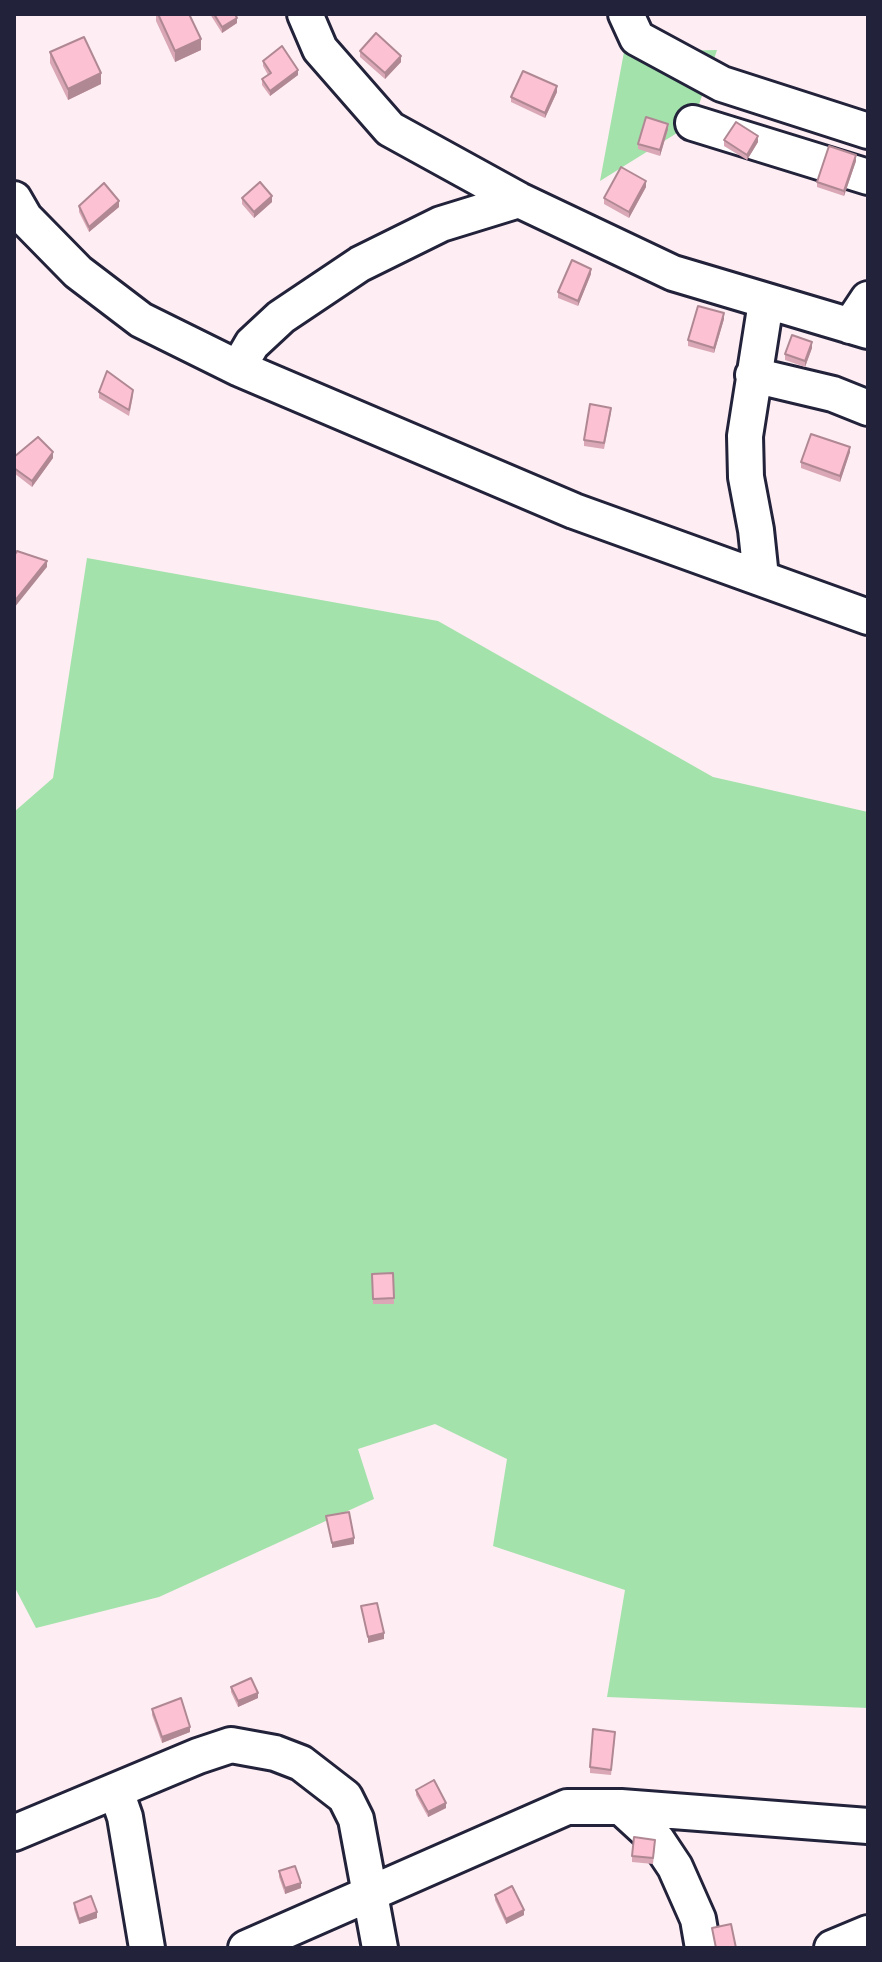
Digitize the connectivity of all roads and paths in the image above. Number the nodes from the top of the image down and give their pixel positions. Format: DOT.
graph roads {
  1 [pos="305,14"];
  2 [pos="626,14"];
  3 [pos="693,123"];
  4 [pos="868,131"];
  5 [pos="868,177"];
  6 [pos="14,199"];
  7 [pos="519,200"];
  8 [pos="766,302"];
  9 [pos="862,319"];
  10 [pos="238,368"];
  11 [pos="753,375"];
  12 [pos="868,408"];
  13 [pos="761,577"];
  14 [pos="868,617"];
  15 [pos="116,1791"];
  16 [pos="621,1807"];
  17 [pos="868,1826"];
  18 [pos="14,1833"];
  19 [pos="368,1895"];
  20 [pos="868,1933"];
  21 [pos="147,1948"];
  22 [pos="246,1948"];
  23 [pos="380,1948"];
  24 [pos="703,1948"];
  25 [pos="832,1948"];
  1 -- 7 [label="street"];
  2 -- 4 [label="street"];
  3 -- 5 [label="street"];
  6 -- 10 [label="street"];
  7 -- 8 [label="street"];
  7 -- 10 [label="street"];
  8 -- 9 [label="street"];
  8 -- 11 [label="street"];
  10 -- 13 [label="street"];
  11 -- 12 [label="street"];
  11 -- 13 [label="street"];
  13 -- 14 [label="street"];
  15 -- 18 [label="street"];
  15 -- 19 [label="street"];
  15 -- 21 [label="street"];
  16 -- 17 [label="street"];
  16 -- 19 [label="street"];
  16 -- 24 [label="street"];
  19 -- 22 [label="street"];
  19 -- 23 [label="street"];
  20 -- 25 [label="street"];
}
